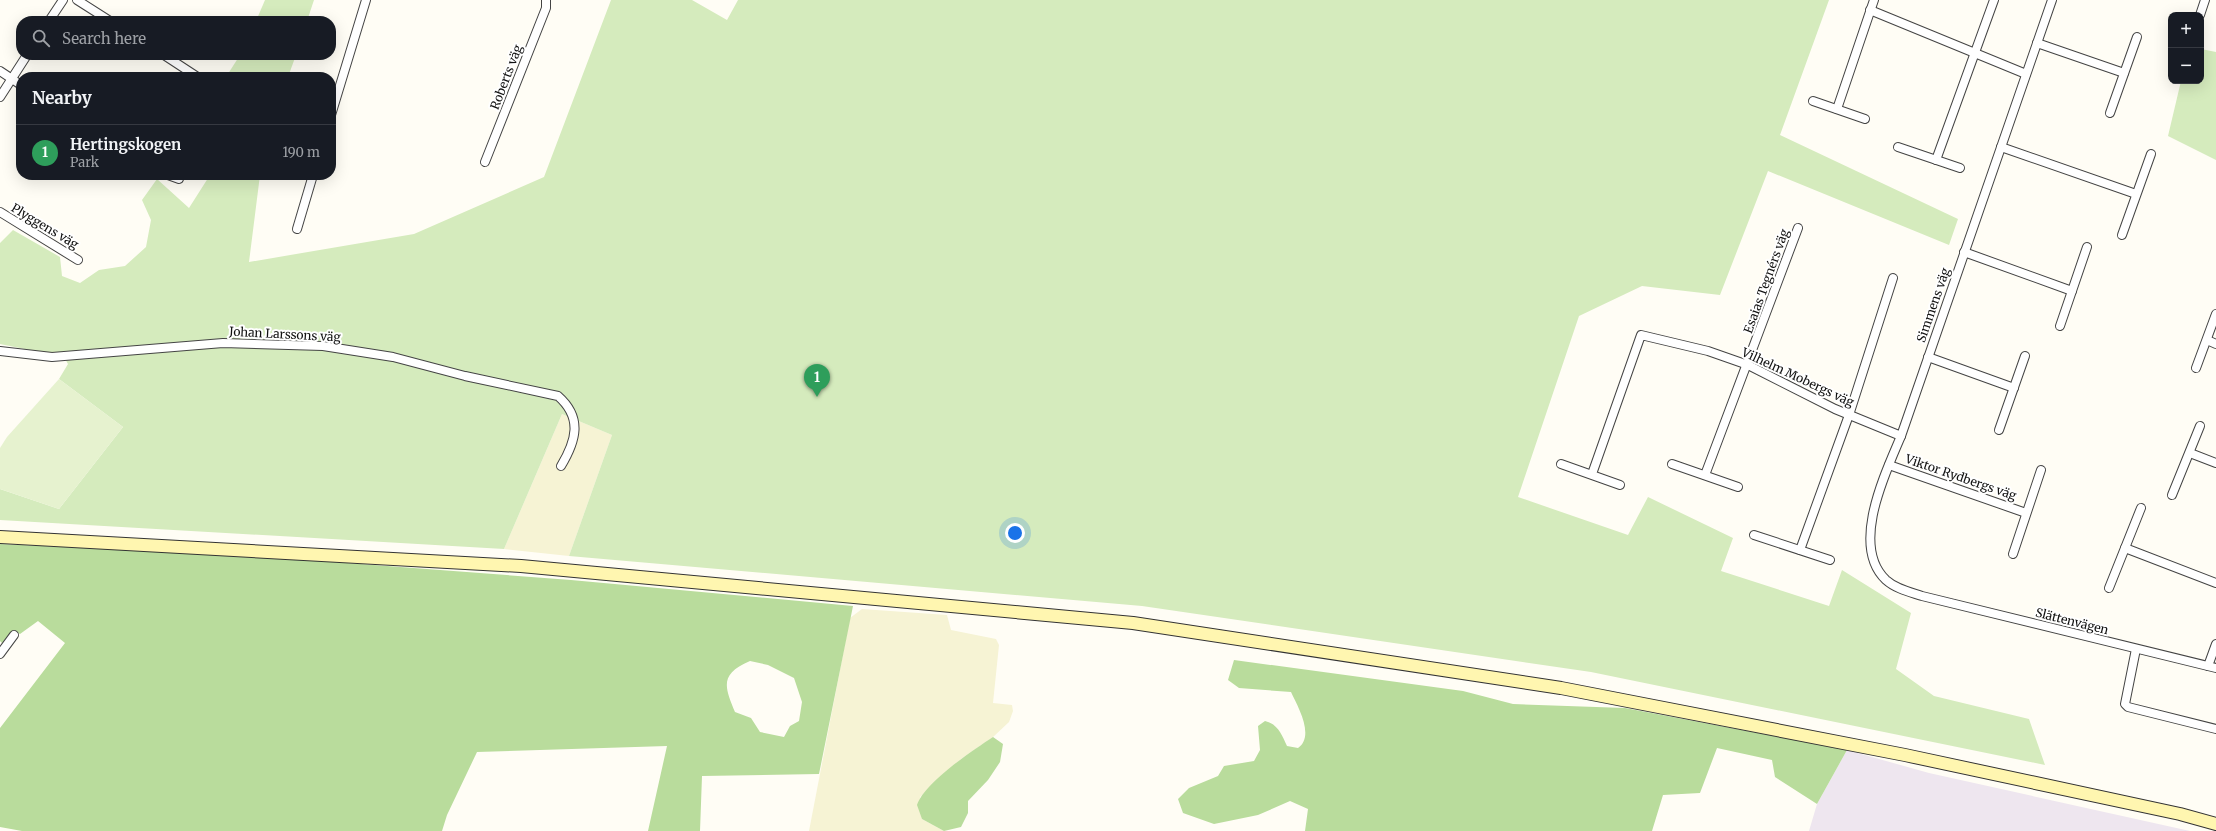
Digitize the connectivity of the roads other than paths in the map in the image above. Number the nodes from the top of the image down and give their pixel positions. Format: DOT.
graph roads {
  1 [pos="63,0"];
  2 [pos="77,0"];
  3 [pos="366,0"];
  4 [pos="546,0"];
  5 [pos="1874,0"];
  6 [pos="1994,0"];
  7 [pos="2052,0"];
  8 [pos="2205,0"];
  9 [pos="1870,10"];
  10 [pos="2201,12"];
  11 [pos="52,16"];
  12 [pos="102,16"];
  13 [pos="2137,37"];
  14 [pos="2037,43"];
  15 [pos="1974,52"];
  16 [pos="24,60"];
  17 [pos="172,60"];
  18 [pos="0,71"];
  19 [pos="16,72"];
  20 [pos="190,72"];
  21 [pos="16,73"];
  22 [pos="2124,73"];
  23 [pos="2026,74"];
  24 [pos="12,79"];
  25 [pos="16,82"];
  26 [pos="0,97"];
  27 [pos="336,99"];
  28 [pos="1813,101"];
  29 [pos="1837,109"];
  30 [pos="2110,113"];
  31 [pos="1865,119"];
  32 [pos="1898,147"];
  33 [pos="2001,147"];
  34 [pos="2151,154"];
  35 [pos="1936,160"];
  36 [pos="485,162"];
  37 [pos="1960,168"];
  38 [pos="312,180"];
  39 [pos="2136,194"];
  40 [pos="0,212"];
  41 [pos="1798,228"];
  42 [pos="297,229"];
  43 [pos="2122,235"];
  44 [pos="2087,247"];
  45 [pos="1964,252"];
  46 [pos="78,260"];
  47 [pos="1893,278"];
  48 [pos="2072,291"];
  49 [pos="2216,314"];
  50 [pos="2060,326"];
  51 [pos="2207,340"];
  52 [pos="2216,344"];
  53 [pos="0,351"];
  54 [pos="2025,356"];
  55 [pos="1928,357"];
  56 [pos="1748,365"];
  57 [pos="2196,368"];
  58 [pos="2014,388"];
  59 [pos="1849,415"];
  60 [pos="2200,426"];
  61 [pos="1999,430"];
  62 [pos="1901,436"];
  63 [pos="2190,453"];
  64 [pos="2216,463"];
  65 [pos="1561,464"];
  66 [pos="1672,464"];
  67 [pos="1889,464"];
  68 [pos="561,466"];
  69 [pos="2041,470"];
  70 [pos="1592,474"];
  71 [pos="1705,475"];
  72 [pos="1620,485"];
  73 [pos="1738,487"];
  74 [pos="2172,495"];
  75 [pos="2141,508"];
  76 [pos="2026,513"];
  77 [pos="1754,535"];
  78 [pos="0,537"];
  79 [pos="2125,548"];
  80 [pos="1800,550"];
  81 [pos="2013,554"];
  82 [pos="1830,560"];
  83 [pos="2216,583"];
  84 [pos="2109,588"];
  85 [pos="1922,596"];
  86 [pos="14,635"];
  87 [pos="2216,644"];
  88 [pos="2136,649"];
  89 [pos="0,654"];
  90 [pos="2212,667"];
  91 [pos="2216,729"];
  92 [pos="2216,824"];
  1 -- 11 [label="street"];
  2 -- 12 [label="street"];
  3 -- 27 [label="street"];
  4 -- 36 [label="street, Roberts väg"];
  5 -- 9 [label="street"];
  6 -- 15 [label="street"];
  7 -- 14 [label="street, Simmens väg"];
  8 -- 10 [label="street"];
  9 -- 15 [label="street"];
  9 -- 29 [label="street"];
  13 -- 22 [label="street"];
  14 -- 22 [label="street"];
  14 -- 23 [label="street, Simmens väg"];
  15 -- 23 [label="street"];
  15 -- 35 [label="street"];
  16 -- 19 [label="street"];
  17 -- 20 [label="street"];
  18 -- 24 [label="street"];
  21 -- 24 [label="street"];
  22 -- 30 [label="street"];
  23 -- 33 [label="street, Simmens väg"];
  24 -- 25 [label="street"];
  24 -- 26 [label="street"];
  28 -- 29 [label="street"];
  29 -- 31 [label="street"];
  32 -- 35 [label="street"];
  33 -- 39 [label="street"];
  33 -- 45 [label="street, Simmens väg"];
  34 -- 39 [label="street"];
  35 -- 37 [label="street"];
  38 -- 42 [label="street"];
  39 -- 43 [label="street"];
  40 -- 46 [label="street, Plyggens väg"];
  41 -- 56 [label="street, Esaias Tegnérs väg"];
  44 -- 48 [label="street"];
  45 -- 48 [label="street"];
  45 -- 55 [label="street, Simmens väg"];
  47 -- 59 [label="street"];
  48 -- 50 [label="street"];
  49 -- 51 [label="street"];
  51 -- 52 [label="street"];
  51 -- 57 [label="street"];
  53 -- 68 [label="street, Johan Larssons väg"];
  54 -- 58 [label="street"];
  55 -- 58 [label="street"];
  55 -- 62 [label="street, Simmens väg"];
  56 -- 59 [label="street, Vilhelm Mobergs väg"];
  56 -- 70 [label="street, Vilhelm Mobergs väg"];
  56 -- 71 [label="street, Esaias Tegnérs väg"];
  58 -- 61 [label="street"];
  59 -- 62 [label="street, Vilhelm Mobergs väg"];
  59 -- 80 [label="street"];
  60 -- 63 [label="street"];
  62 -- 67 [label="street, Simmens väg"];
  63 -- 64 [label="street"];
  63 -- 74 [label="street"];
  65 -- 70 [label="street"];
  66 -- 71 [label="street"];
  67 -- 76 [label="street, Viktor Rydbergs väg"];
  67 -- 85 [label="street, Simmens väg"];
  69 -- 76 [label="street, Viktor Rydbergs väg"];
  70 -- 72 [label="street"];
  71 -- 73 [label="street"];
  75 -- 79 [label="street"];
  76 -- 81 [label="street, Viktor Rydbergs väg"];
  77 -- 80 [label="street"];
  78 -- 92 [label="main road"];
  79 -- 83 [label="street"];
  79 -- 84 [label="street"];
  80 -- 82 [label="street"];
  85 -- 88 [label="street, Slättenvägen"];
  86 -- 89 [label="street"];
  87 -- 90 [label="street"];
  88 -- 90 [label="street, Slättenvägen"];
  88 -- 91 [label="street"];
}
